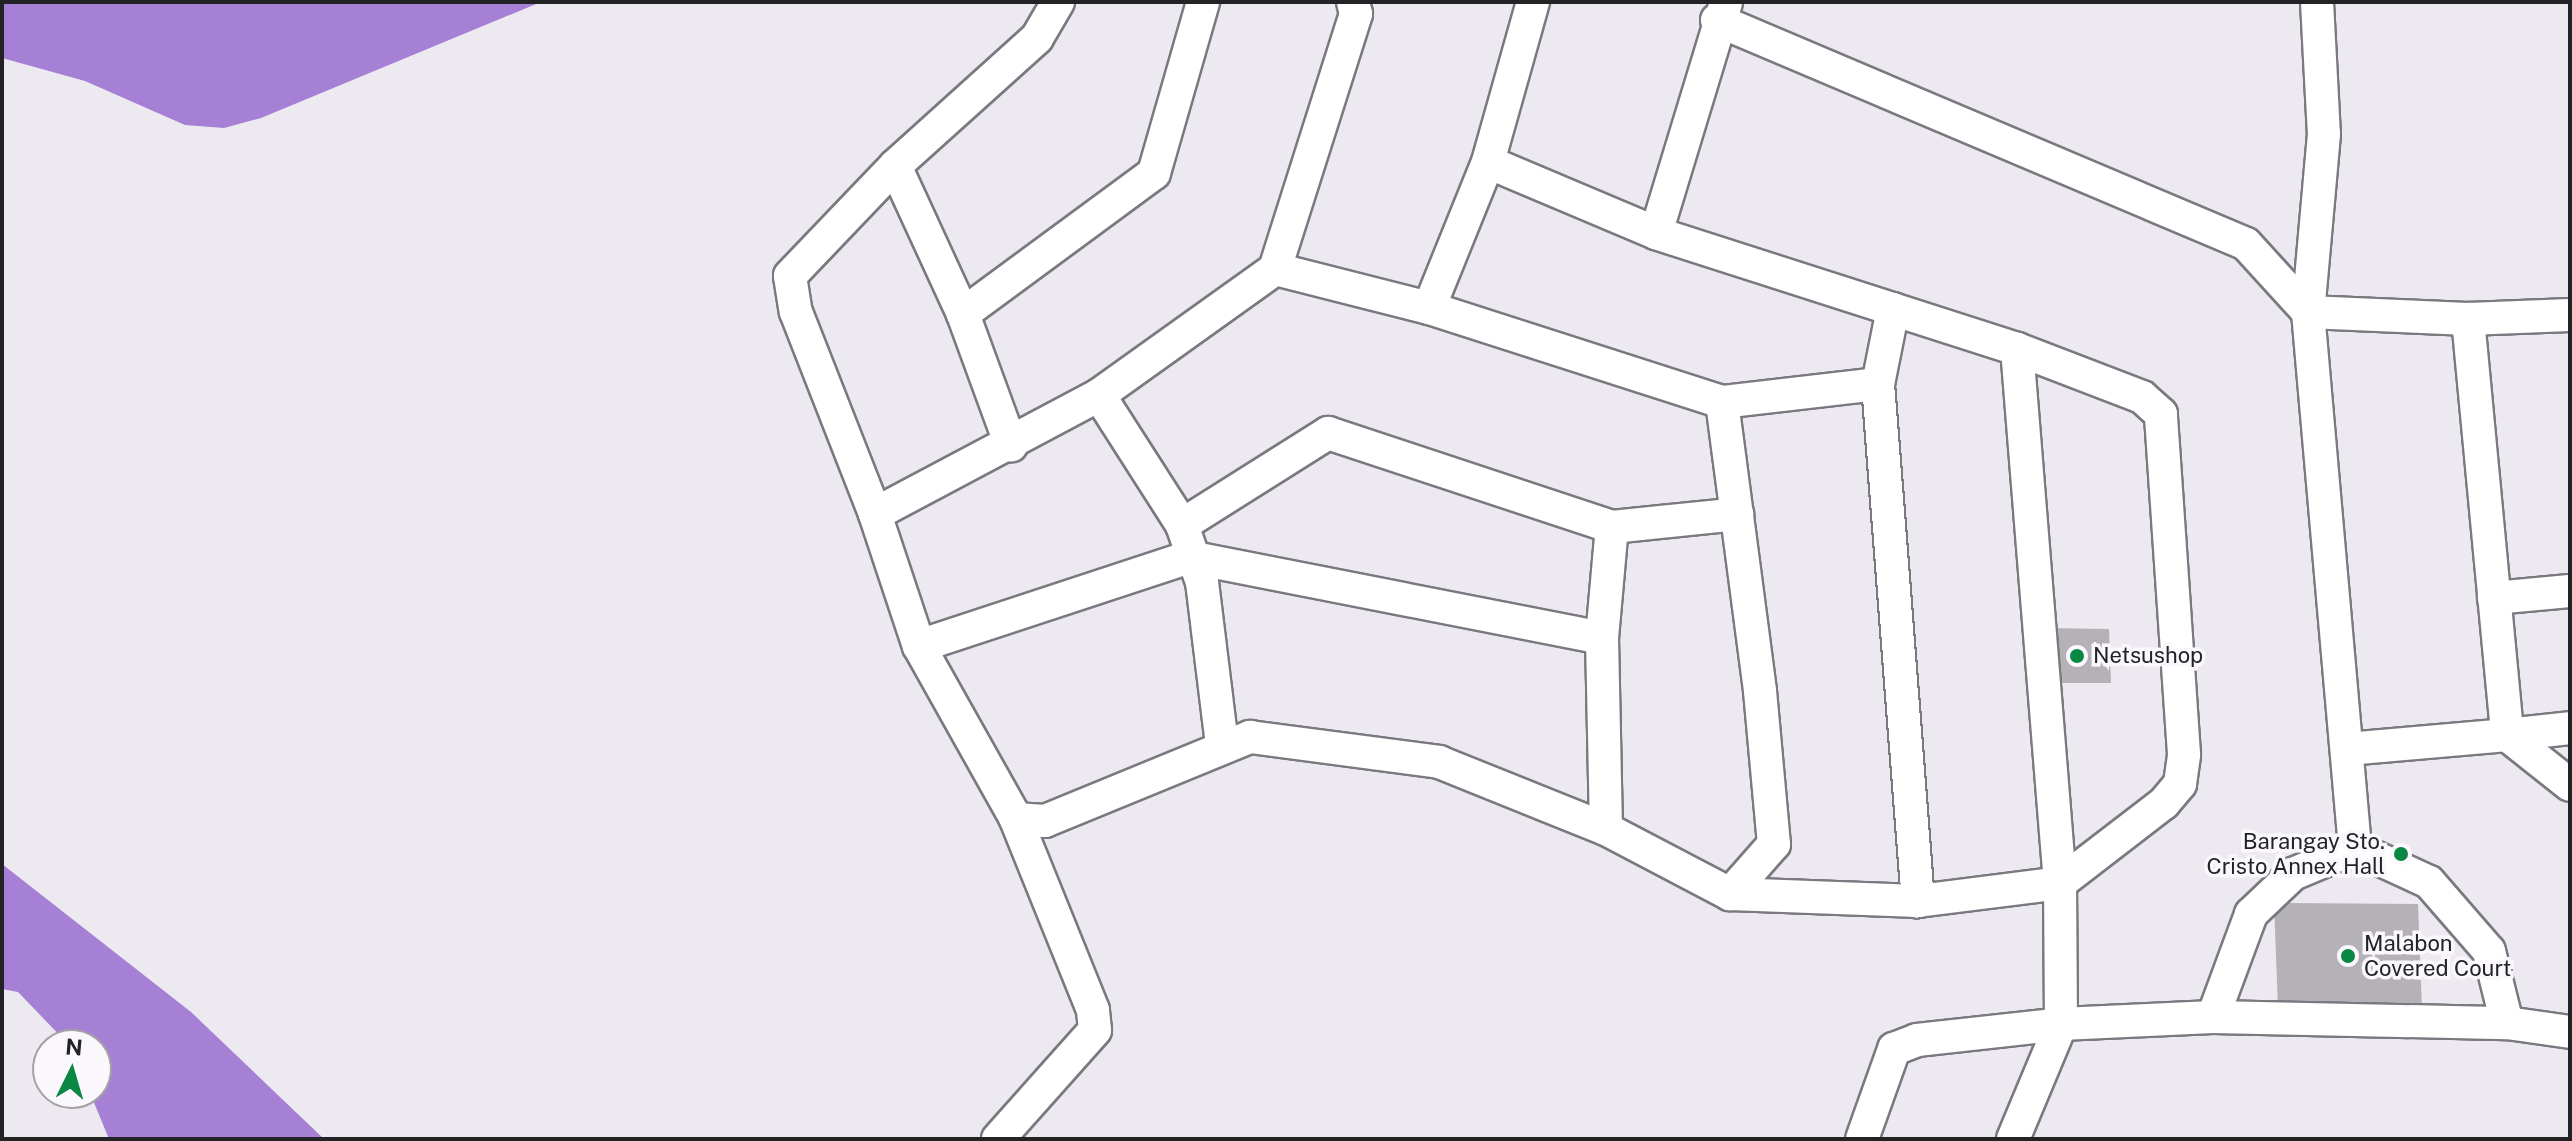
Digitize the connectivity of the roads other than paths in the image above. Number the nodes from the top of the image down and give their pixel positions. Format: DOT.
graph roads {
  1 [pos="1058,2"];
  2 [pos="1203,2"];
  3 [pos="1353,2"];
  4 [pos="1533,2"];
  5 [pos="2317,2"];
  6 [pos="1722,11"];
  7 [pos="1488,162"];
  8 [pos="895,166"];
  9 [pos="1656,233"];
  10 [pos="1275,269"];
  11 [pos="1429,308"];
  12 [pos="1893,309"];
  13 [pos="2308,312"];
  14 [pos="963,314"];
  15 [pos="2570,315"];
  16 [pos="2468,319"];
  17 [pos="2017,349"];
  18 [pos="1878,384"];
  19 [pos="1099,395"];
  20 [pos="1722,402"];
  21 [pos="1011,445"];
  22 [pos="875,514"];
  23 [pos="1737,514"];
  24 [pos="1182,525"];
  25 [pos="1612,527"];
  26 [pos="1189,557"];
  27 [pos="2570,591"];
  28 [pos="2494,598"];
  29 [pos="1602,638"];
  30 [pos="919,646"];
  31 [pos="2570,728"];
  32 [pos="2507,735"];
  33 [pos="1222,746"];
  34 [pos="2347,749"];
  35 [pos="2570,785"];
  36 [pos="1016,819"];
  37 [pos="1606,829"];
  38 [pos="2355,848"];
  39 [pos="2060,883"];
  40 [pos="1730,894"];
  41 [pos="1918,901"];
  42 [pos="2213,1017"];
  43 [pos="2507,1023"];
  44 [pos="2061,1024"];
  45 [pos="2570,1032"];
  46 [pos="998,1139"];
  47 [pos="1862,1139"];
  48 [pos="2013,1139"];
  1 -- 8 [label="street"];
  2 -- 14 [label="street"];
  3 -- 10 [label="street"];
  4 -- 7 [label="street"];
  5 -- 13 [label="street"];
  6 -- 9 [label="street"];
  6 -- 13 [label="street"];
  7 -- 9 [label="street"];
  7 -- 11 [label="street"];
  8 -- 14 [label="street"];
  8 -- 22 [label="street"];
  9 -- 12 [label="street"];
  10 -- 11 [label="street"];
  10 -- 19 [label="street"];
  11 -- 20 [label="street"];
  12 -- 17 [label="street"];
  12 -- 18 [label="street"];
  13 -- 16 [label="street"];
  13 -- 34 [label="street"];
  14 -- 21 [label="street"];
  15 -- 16 [label="street"];
  16 -- 28 [label="street"];
  17 -- 39 [label="street"];
  17 -- 39 [label="street"];
  18 -- 20 [label="street"];
  18 -- 41 [label="street"];
  19 -- 21 [label="street"];
  19 -- 24 [label="street"];
  20 -- 23 [label="street"];
  21 -- 22 [label="street"];
  22 -- 30 [label="street"];
  23 -- 25 [label="street"];
  23 -- 40 [label="street"];
  24 -- 25 [label="street"];
  24 -- 26 [label="street"];
  25 -- 29 [label="street"];
  26 -- 29 [label="street"];
  26 -- 30 [label="street"];
  26 -- 33 [label="street"];
  27 -- 28 [label="street"];
  28 -- 32 [label="street"];
  29 -- 37 [label="street"];
  30 -- 36 [label="street"];
  31 -- 32 [label="street"];
  32 -- 34 [label="street"];
  32 -- 35 [label="street"];
  33 -- 36 [label="street"];
  33 -- 37 [label="street"];
  34 -- 38 [label="street"];
  36 -- 46 [label="street"];
  37 -- 40 [label="street"];
  38 -- 42 [label="street"];
  38 -- 43 [label="street"];
  39 -- 41 [label="street"];
  39 -- 44 [label="street"];
  40 -- 41 [label="street"];
  42 -- 43 [label="street"];
  42 -- 44 [label="street"];
  43 -- 45 [label="street"];
  44 -- 47 [label="street"];
  44 -- 48 [label="street"];
}
